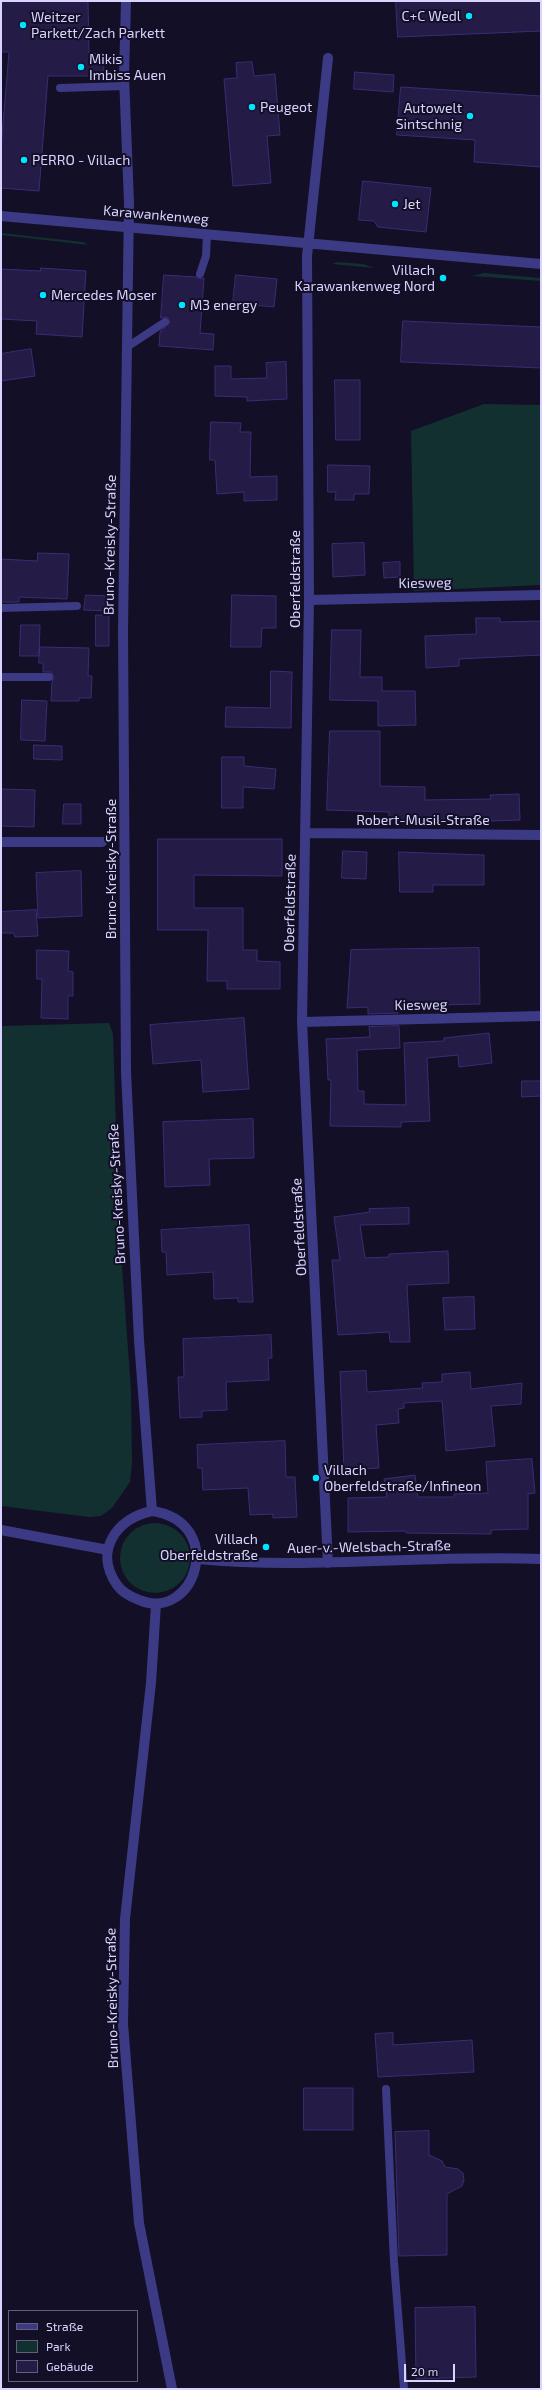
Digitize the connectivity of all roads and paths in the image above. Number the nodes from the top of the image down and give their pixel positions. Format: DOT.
graph roads {
  1 [pos="126,1"];
  2 [pos="328,58"];
  3 [pos="125,86"];
  4 [pos="60,88"];
  5 [pos="1,216"];
  6 [pos="127,227"];
  7 [pos="207,234"];
  8 [pos="308,242"];
  9 [pos="541,264"];
  10 [pos="200,274"];
  11 [pos="165,322"];
  12 [pos="127,347"];
  13 [pos="541,595"];
  14 [pos="309,600"];
  15 [pos="77,606"];
  16 [pos="1,608"];
  17 [pos="1,677"];
  18 [pos="49,677"];
  19 [pos="306,833"];
  20 [pos="541,835"];
  21 [pos="1,842"];
  22 [pos="102,842"];
  23 [pos="541,1016"];
  24 [pos="302,1022"];
  25 [pos="152,1511"];
  26 [pos="1,1530"];
  27 [pos="108,1550"];
  28 [pos="198,1559"];
  29 [pos="541,1559"];
  30 [pos="328,1563"];
  31 [pos="156,1604"];
  32 [pos="386,2089"];
  33 [pos="172,2389"];
  34 [pos="404,2389"];
  1 -- 3 [label="street, Bruno-Kreisky-Straße"];
  2 -- 8 [label="street"];
  3 -- 4 [label="lane"];
  3 -- 6 [label="street, Bruno-Kreisky-Straße"];
  5 -- 6 [label="street, Karawankenweg"];
  6 -- 7 [label="street, Karawankenweg"];
  6 -- 12 [label="street, Bruno-Kreisky-Straße"];
  7 -- 8 [label="street, Karawankenweg"];
  7 -- 10 [label="lane"];
  8 -- 9 [label="street, Karawankenweg"];
  8 -- 14 [label="street, Oberfeldstraße"];
  11 -- 12 [label="lane"];
  12 -- 25 [label="street, Bruno-Kreisky-Straße"];
  13 -- 14 [label="street, Kiesweg"];
  14 -- 19 [label="street, Oberfeldstraße"];
  15 -- 16 [label="lane"];
  17 -- 18 [label="lane"];
  19 -- 20 [label="street, Robert-Musil-Straße"];
  19 -- 24 [label="street, Oberfeldstraße"];
  21 -- 22 [label="street"];
  23 -- 24 [label="street, Kiesweg"];
  24 -- 30 [label="street, Oberfeldstraße"];
  25 -- 27 [label="street"];
  25 -- 28 [label="street"];
  26 -- 27 [label="street"];
  27 -- 31 [label="street"];
  28 -- 30 [label="street, Auer-v.-Welsbach-Straße"];
  28 -- 31 [label="street"];
  29 -- 30 [label="street, Auer-v.-Welsbach-Straße"];
  31 -- 33 [label="street, Bruno-Kreisky-Straße"];
  32 -- 34 [label="lane"];
}
